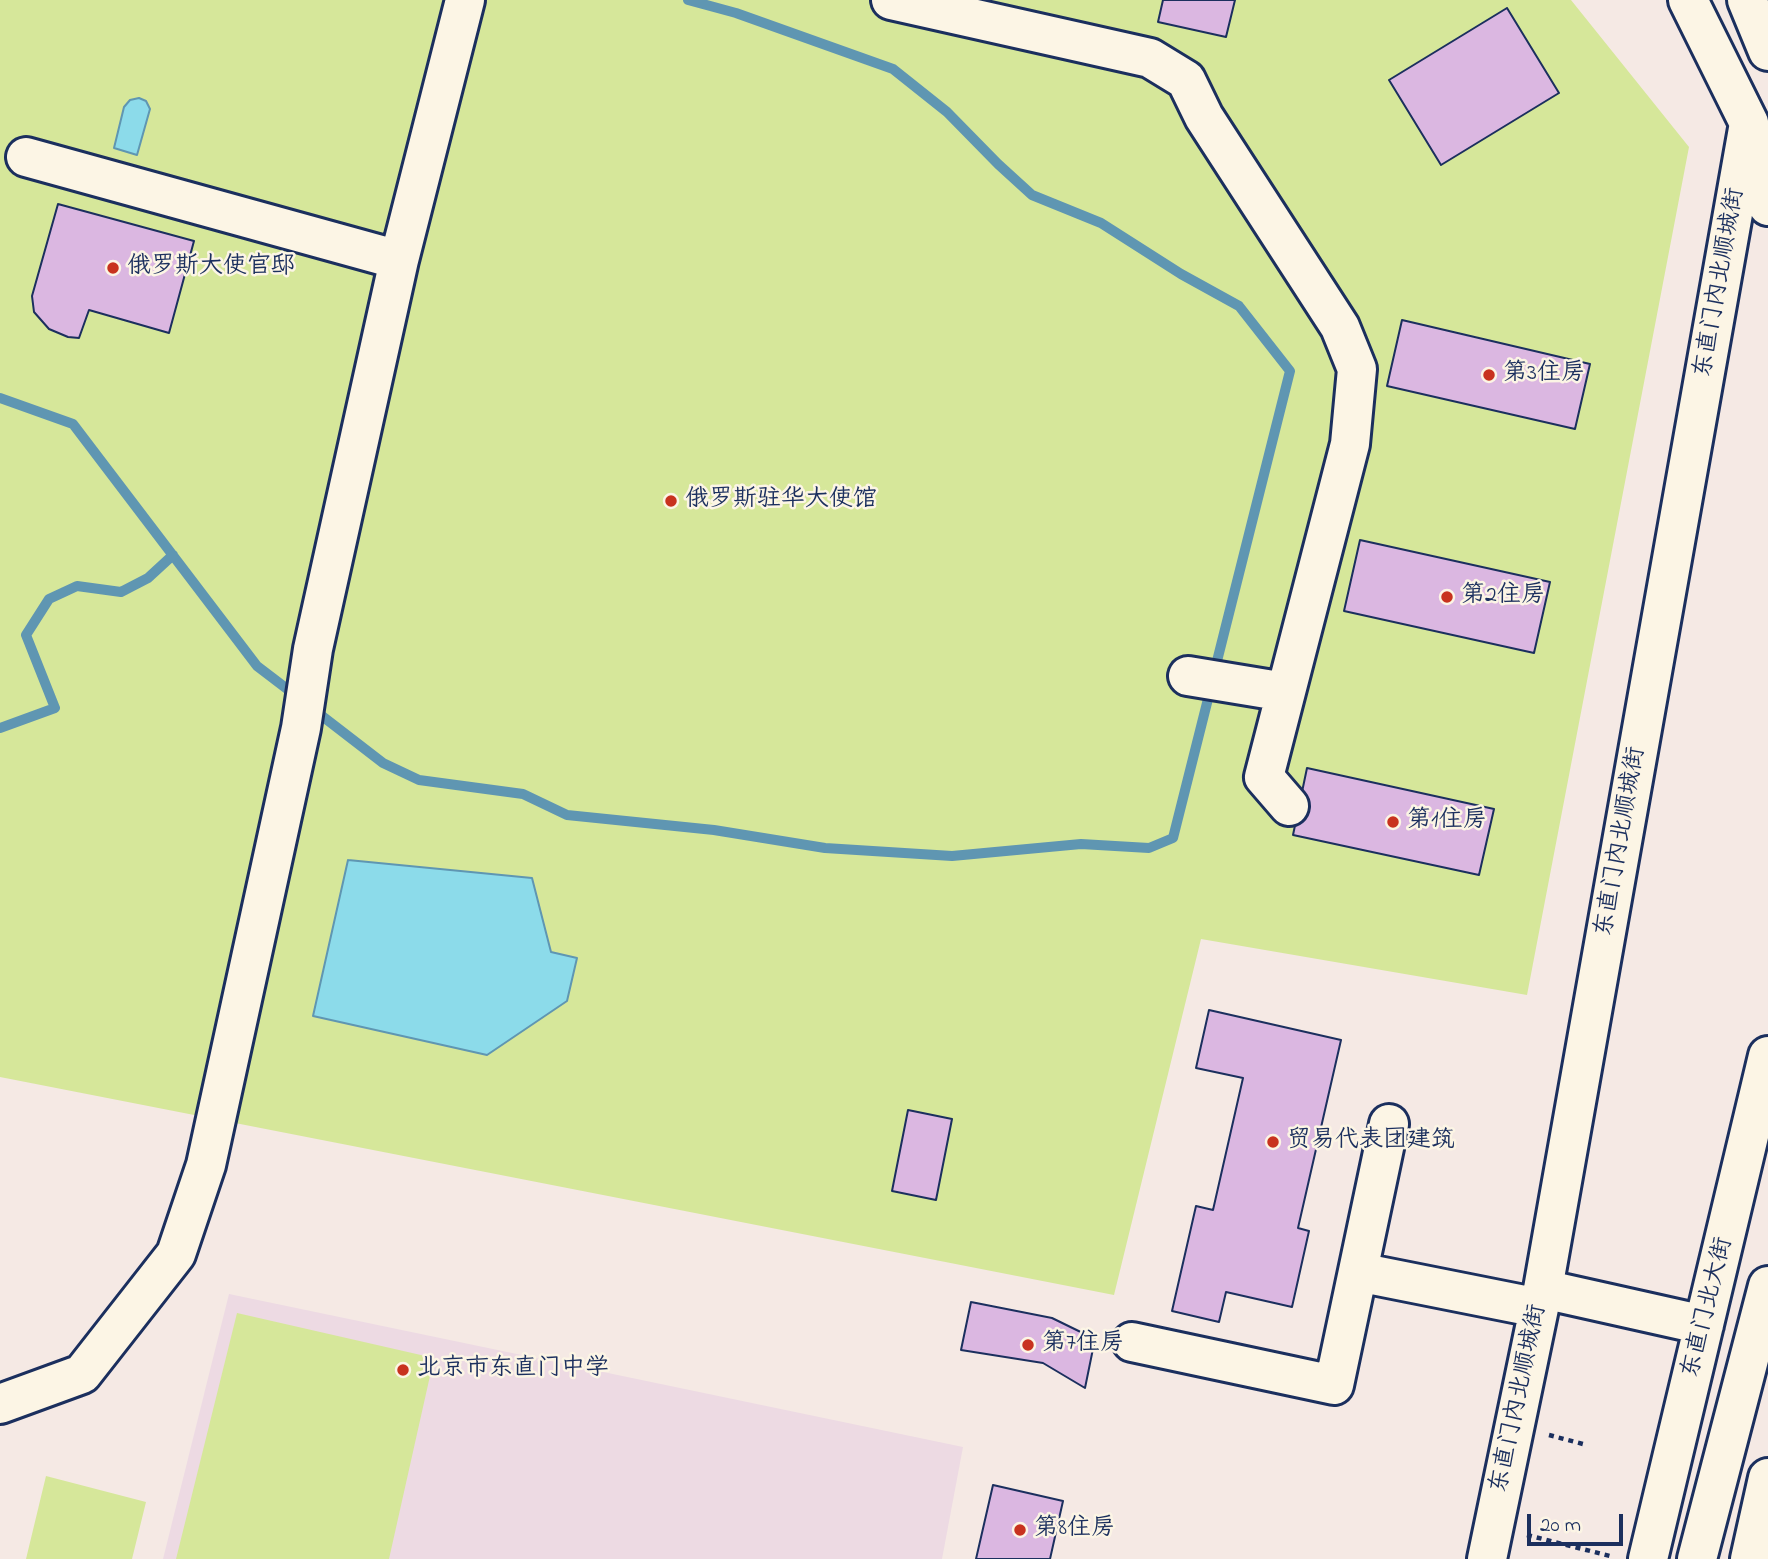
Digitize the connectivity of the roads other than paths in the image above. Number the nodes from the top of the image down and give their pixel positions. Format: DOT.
graph roads {
  1 [pos="891,0"];
  2 [pos="1688,0"];
  3 [pos="1747,0"];
  4 [pos="464,4"];
  5 [pos="1768,51"];
  6 [pos="1749,122"];
  7 [pos="26,157"];
  8 [pos="1768,206"];
  9 [pos="399,260"];
  10 [pos="1189,676"];
  11 [pos="1285,692"];
  12 [pos="1289,806"];
  13 [pos="1768,1056"];
  14 [pos="1389,1124"];
  15 [pos="1358,1272"];
  16 [pos="1768,1286"];
  17 [pos="1541,1298"];
  18 [pos="1704,1325"];
  19 [pos="1132,1342"];
  20 [pos="0,1404"];
  21 [pos="1768,1478"];
  22 [pos="1487,1559"];
  23 [pos="1648,1559"];
  24 [pos="1697,1559"];
  25 [pos="1750,1559"];
  1 -- 11 [label="main road"];
  2 -- 6 [label="main road"];
  3 -- 5 [label="main road"];
  4 -- 9 [label="main road"];
  6 -- 8 [label="main road"];
  6 -- 17 [label="main road, 东直门内北顺城街"];
  7 -- 9 [label="main road"];
  9 -- 20 [label="main road"];
  10 -- 11 [label="main road"];
  11 -- 12 [label="main road"];
  13 -- 18 [label="main road, 东直门北大街"];
  14 -- 15 [label="main road"];
  15 -- 17 [label="main road"];
  15 -- 19 [label="main road"];
  16 -- 24 [label="main road"];
  17 -- 18 [label="main road"];
  17 -- 22 [label="main road, 东直门内北顺城街"];
  18 -- 23 [label="main road, 东直门北大街"];
  21 -- 25 [label="main road"];
}
